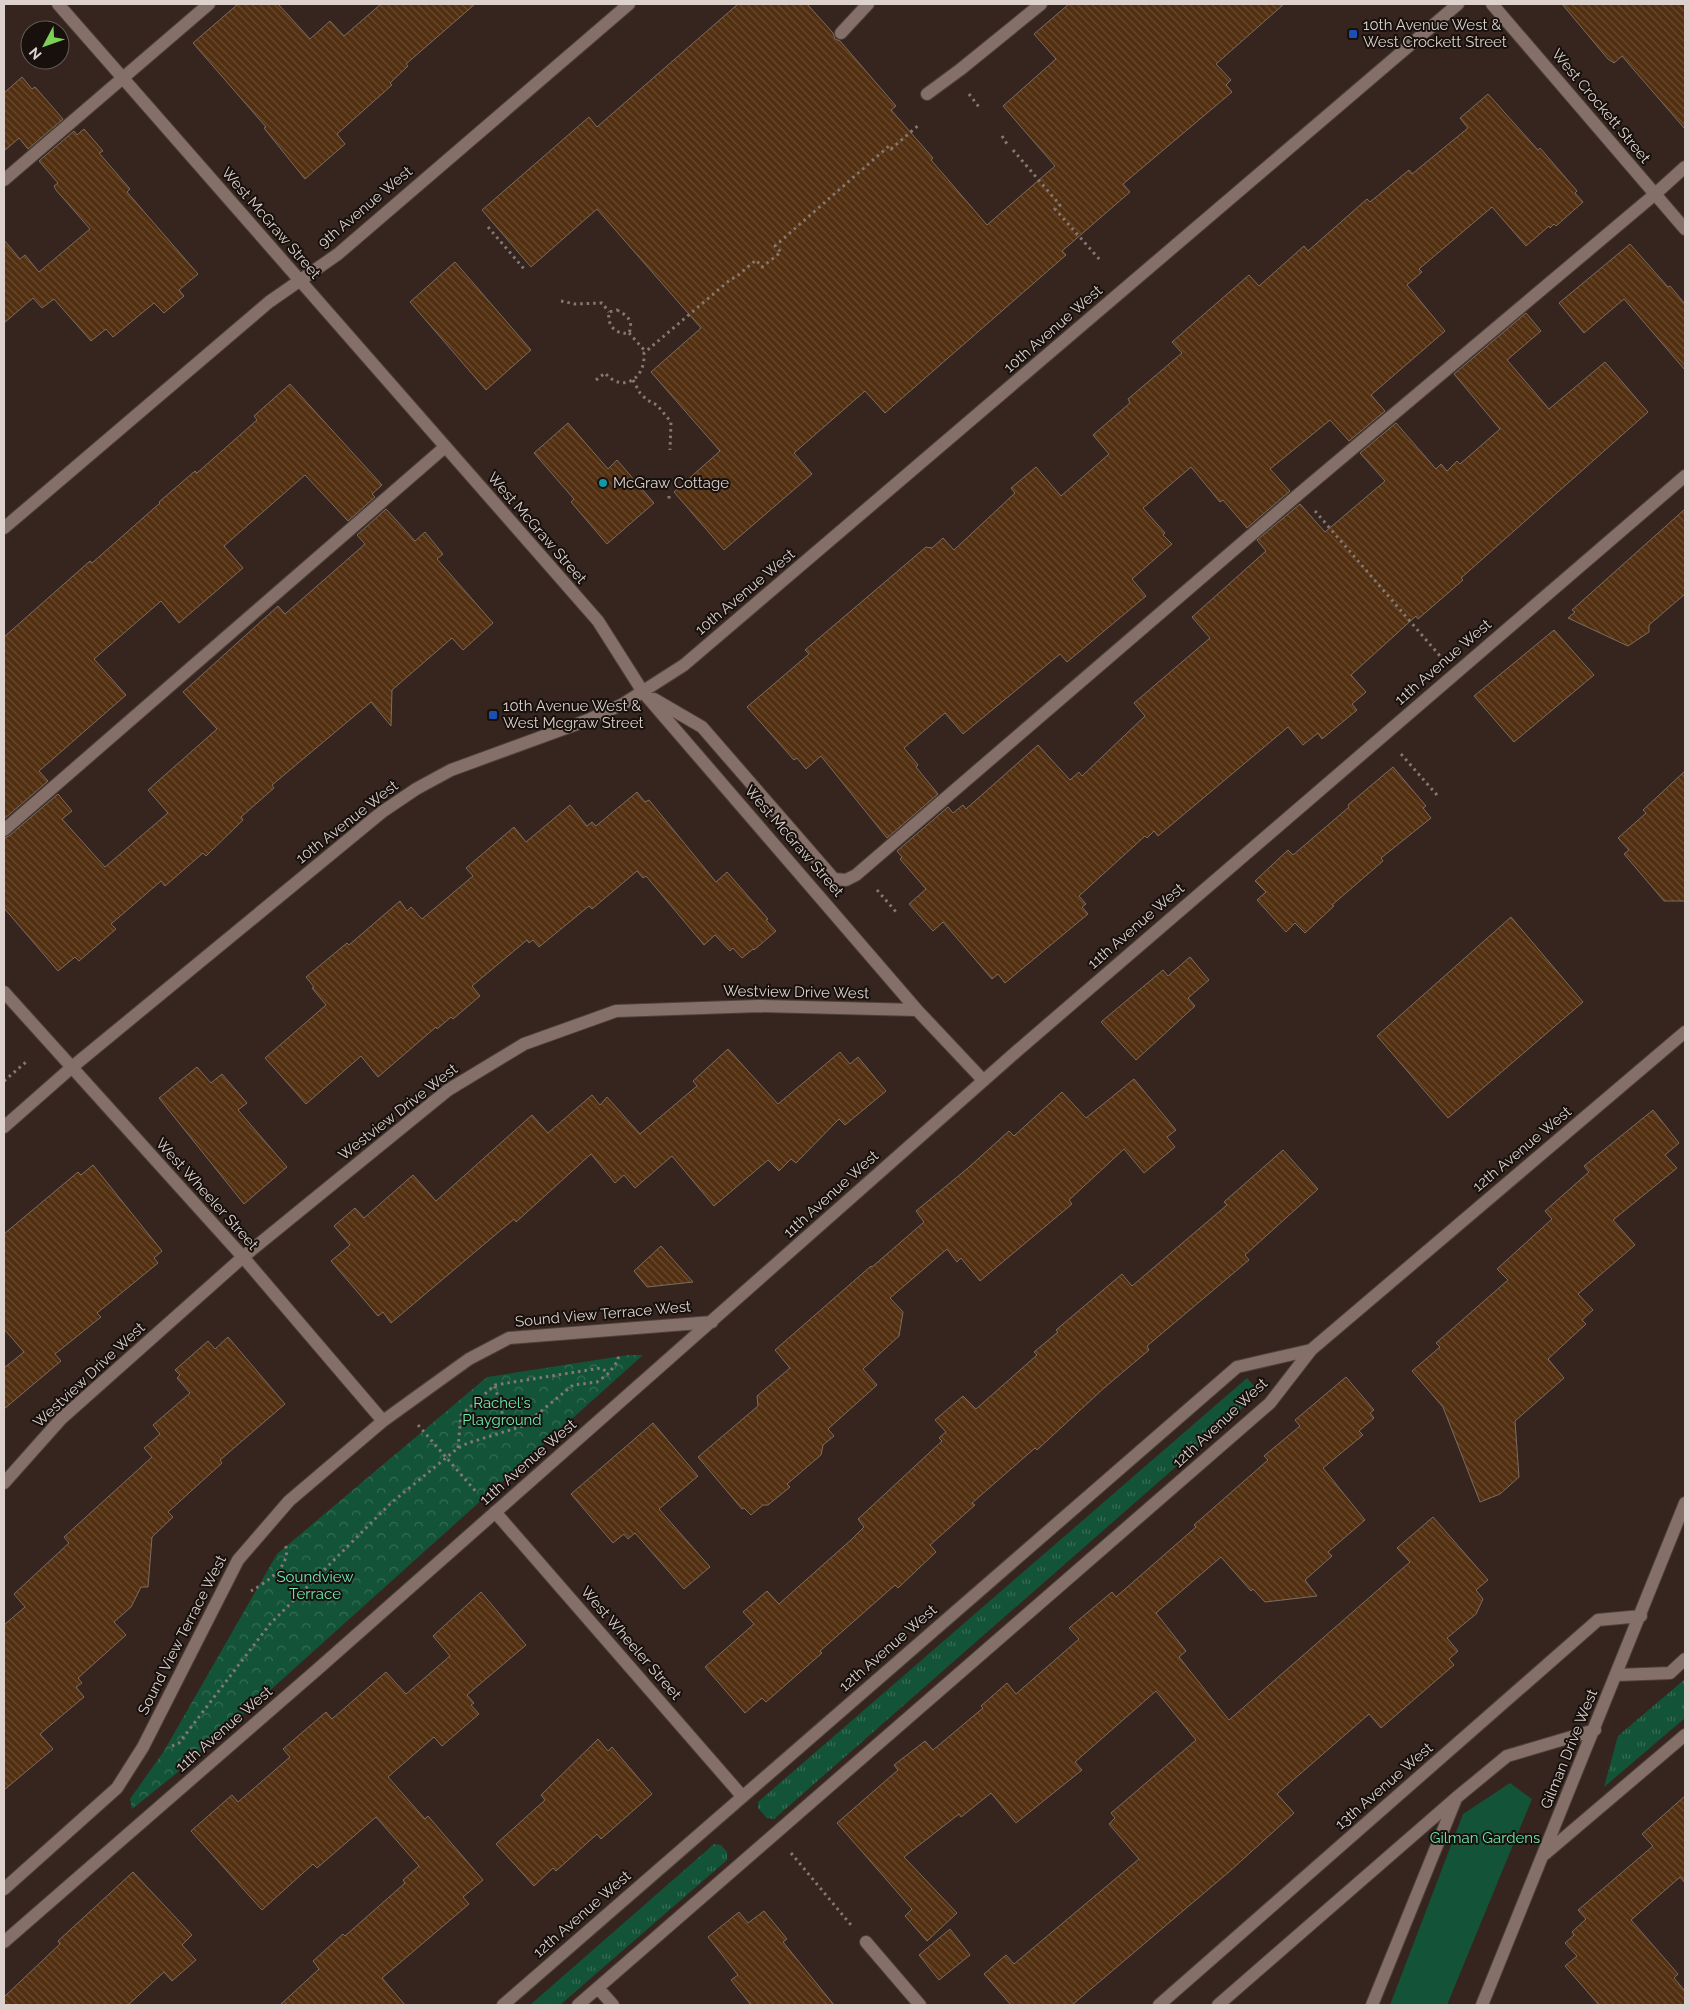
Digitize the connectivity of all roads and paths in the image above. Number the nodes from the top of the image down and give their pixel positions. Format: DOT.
graph roads {
  1 [pos="58,4"];
  2 [pos="209,4"];
  3 [pos="629,4"];
  4 [pos="868,4"];
  5 [pos="1041,4"];
  6 [pos="1458,4"];
  7 [pos="1492,4"];
  8 [pos="841,33"];
  9 [pos="123,78"];
  10 [pos="966,90"];
  11 [pos="927,94"];
  12 [pos="979,107"];
  13 [pos="920,124"];
  14 [pos="1002,136"];
  15 [pos="1007,144"];
  16 [pos="1012,150"];
  17 [pos="1685,166"];
  18 [pos="4,180"];
  19 [pos="1654,195"];
  20 [pos="488,227"];
  21 [pos="1685,229"];
  22 [pos="1100,260"];
  23 [pos="525,270"];
  24 [pos="299,280"];
  25 [pos="561,301"];
  26 [pos="609,312"];
  27 [pos="629,333"];
  28 [pos="645,351"];
  29 [pos="596,380"];
  30 [pos="633,380"];
  31 [pos="444,447"];
  32 [pos="670,450"];
  33 [pos="1685,476"];
  34 [pos="669,496"];
  35 [pos="669,500"];
  36 [pos="1310,505"];
  37 [pos="4,528"];
  38 [pos="1442,658"];
  39 [pos="644,692"];
  40 [pos="1399,752"];
  41 [pos="1437,795"];
  42 [pos="4,830"];
  43 [pos="876,889"];
  44 [pos="897,913"];
  45 [pos="4,992"];
  46 [pos="917,1010"];
  47 [pos="1685,1032"];
  48 [pos="26,1062"];
  49 [pos="71,1068"];
  50 [pos="983,1080"];
  51 [pos="4,1081"];
  52 [pos="4,1127"];
  53 [pos="243,1257"];
  54 [pos="712,1322"];
  55 [pos="1312,1350"];
  56 [pos="620,1352"];
  57 [pos="609,1373"];
  58 [pos="495,1385"];
  59 [pos="504,1420"];
  60 [pos="383,1421"];
  61 [pos="418,1424"];
  62 [pos="458,1448"];
  63 [pos="447,1458"];
  64 [pos="4,1483"];
  65 [pos="483,1500"];
  66 [pos="1685,1504"];
  67 [pos="495,1512"];
  68 [pos="284,1539"];
  69 [pos="247,1592"];
  70 [pos="1641,1616"];
  71 [pos="1685,1659"];
  72 [pos="1617,1675"];
  73 [pos="1595,1730"];
  74 [pos="1685,1735"];
  75 [pos="166,1740"];
  76 [pos="742,1796"];
  77 [pos="1456,1798"];
  78 [pos="791,1854"];
  79 [pos="1543,1855"];
  80 [pos="4,1889"];
  81 [pos="4,1942"];
  82 [pos="866,1942"];
  83 [pos="598,1988"];
  84 [pos="503,2005"];
  85 [pos="578,2005"];
  86 [pos="613,2005"];
  87 [pos="920,2005"];
  88 [pos="1159,2005"];
  89 [pos="1218,2005"];
  90 [pos="1372,2005"];
  91 [pos="1482,2005"];
  1 -- 9 [label="street, West McGraw Street"];
  2 -- 9 [label="street"];
  3 -- 24 [label="street, 9th Avenue West"];
  4 -- 8 [label="street"];
  5 -- 11 [label="street"];
  6 -- 39 [label="street, 10th Avenue West"];
  7 -- 19 [label="street, West Crockett Street"];
  9 -- 18 [label="street"];
  9 -- 24 [label="street, West McGraw Street"];
  10 -- 12 [label="path"];
  13 -- 28 [label="path"];
  14 -- 15 [label="path"];
  16 -- 22 [label="path"];
  17 -- 19 [label="street"];
  19 -- 21 [label="street, West Crockett Street"];
  19 -- 39 [label="street"];
  20 -- 23 [label="path"];
  24 -- 31 [label="street, West McGraw Street"];
  24 -- 37 [label="street, 9th Avenue West"];
  25 -- 26 [label="path"];
  26 -- 27 [label="path"];
  26 -- 27 [label="path"];
  27 -- 28 [label="path"];
  28 -- 30 [label="path"];
  29 -- 30 [label="path"];
  30 -- 32 [label="path"];
  31 -- 39 [label="street, West McGraw Street"];
  31 -- 42 [label="street"];
  33 -- 50 [label="street, 11th Avenue West"];
  34 -- 35 [label="path"];
  36 -- 38 [label="path"];
  39 -- 46 [label="street, West McGraw Street"];
  39 -- 49 [label="street, 10th Avenue West"];
  40 -- 41 [label="path"];
  43 -- 44 [label="path"];
  45 -- 49 [label="street, West Wheeler Street"];
  46 -- 50 [label="street, West McGraw Street"];
  46 -- 53 [label="street, Westview Drive West"];
  47 -- 55 [label="street, 12th Avenue West"];
  48 -- 51 [label="path"];
  49 -- 52 [label="street, 10th Avenue West"];
  49 -- 53 [label="street, West Wheeler Street"];
  50 -- 54 [label="street, 11th Avenue West"];
  53 -- 60 [label="street, West Wheeler Street"];
  53 -- 64 [label="street, Westview Drive West"];
  54 -- 60 [label="street, Sound View Terrace West"];
  54 -- 67 [label="street, 11th Avenue West"];
  55 -- 76 [label="street, 12th Avenue West"];
  55 -- 83 [label="street, 12th Avenue West"];
  56 -- 57 [label="path"];
  57 -- 58 [label="path"];
  57 -- 62 [label="path"];
  58 -- 59 [label="path"];
  58 -- 62 [label="path"];
  60 -- 80 [label="street, Sound View Terrace West"];
  61 -- 63 [label="path"];
  62 -- 63 [label="path"];
  63 -- 65 [label="path"];
  63 -- 75 [label="path"];
  66 -- 70 [label="street, Gilman Drive West"];
  67 -- 76 [label="street, West Wheeler Street"];
  67 -- 81 [label="street, 11th Avenue West"];
  68 -- 69 [label="path"];
  70 -- 72 [label="street, Gilman Drive West"];
  70 -- 88 [label="street, 13th Avenue West"];
  71 -- 72 [label="street"];
  72 -- 73 [label="street, Gilman Drive West"];
  73 -- 77 [label="street"];
  73 -- 79 [label="street, Gilman Drive West"];
  74 -- 79 [label="street"];
  76 -- 84 [label="street, 12th Avenue West"];
  77 -- 89 [label="street"];
  77 -- 90 [label="street"];
  78 -- 82 [label="path"];
  79 -- 91 [label="street, Gilman Drive West"];
  82 -- 87 [label="street"];
  83 -- 85 [label="street, 12th Avenue West"];
  83 -- 86 [label="street"];
}
